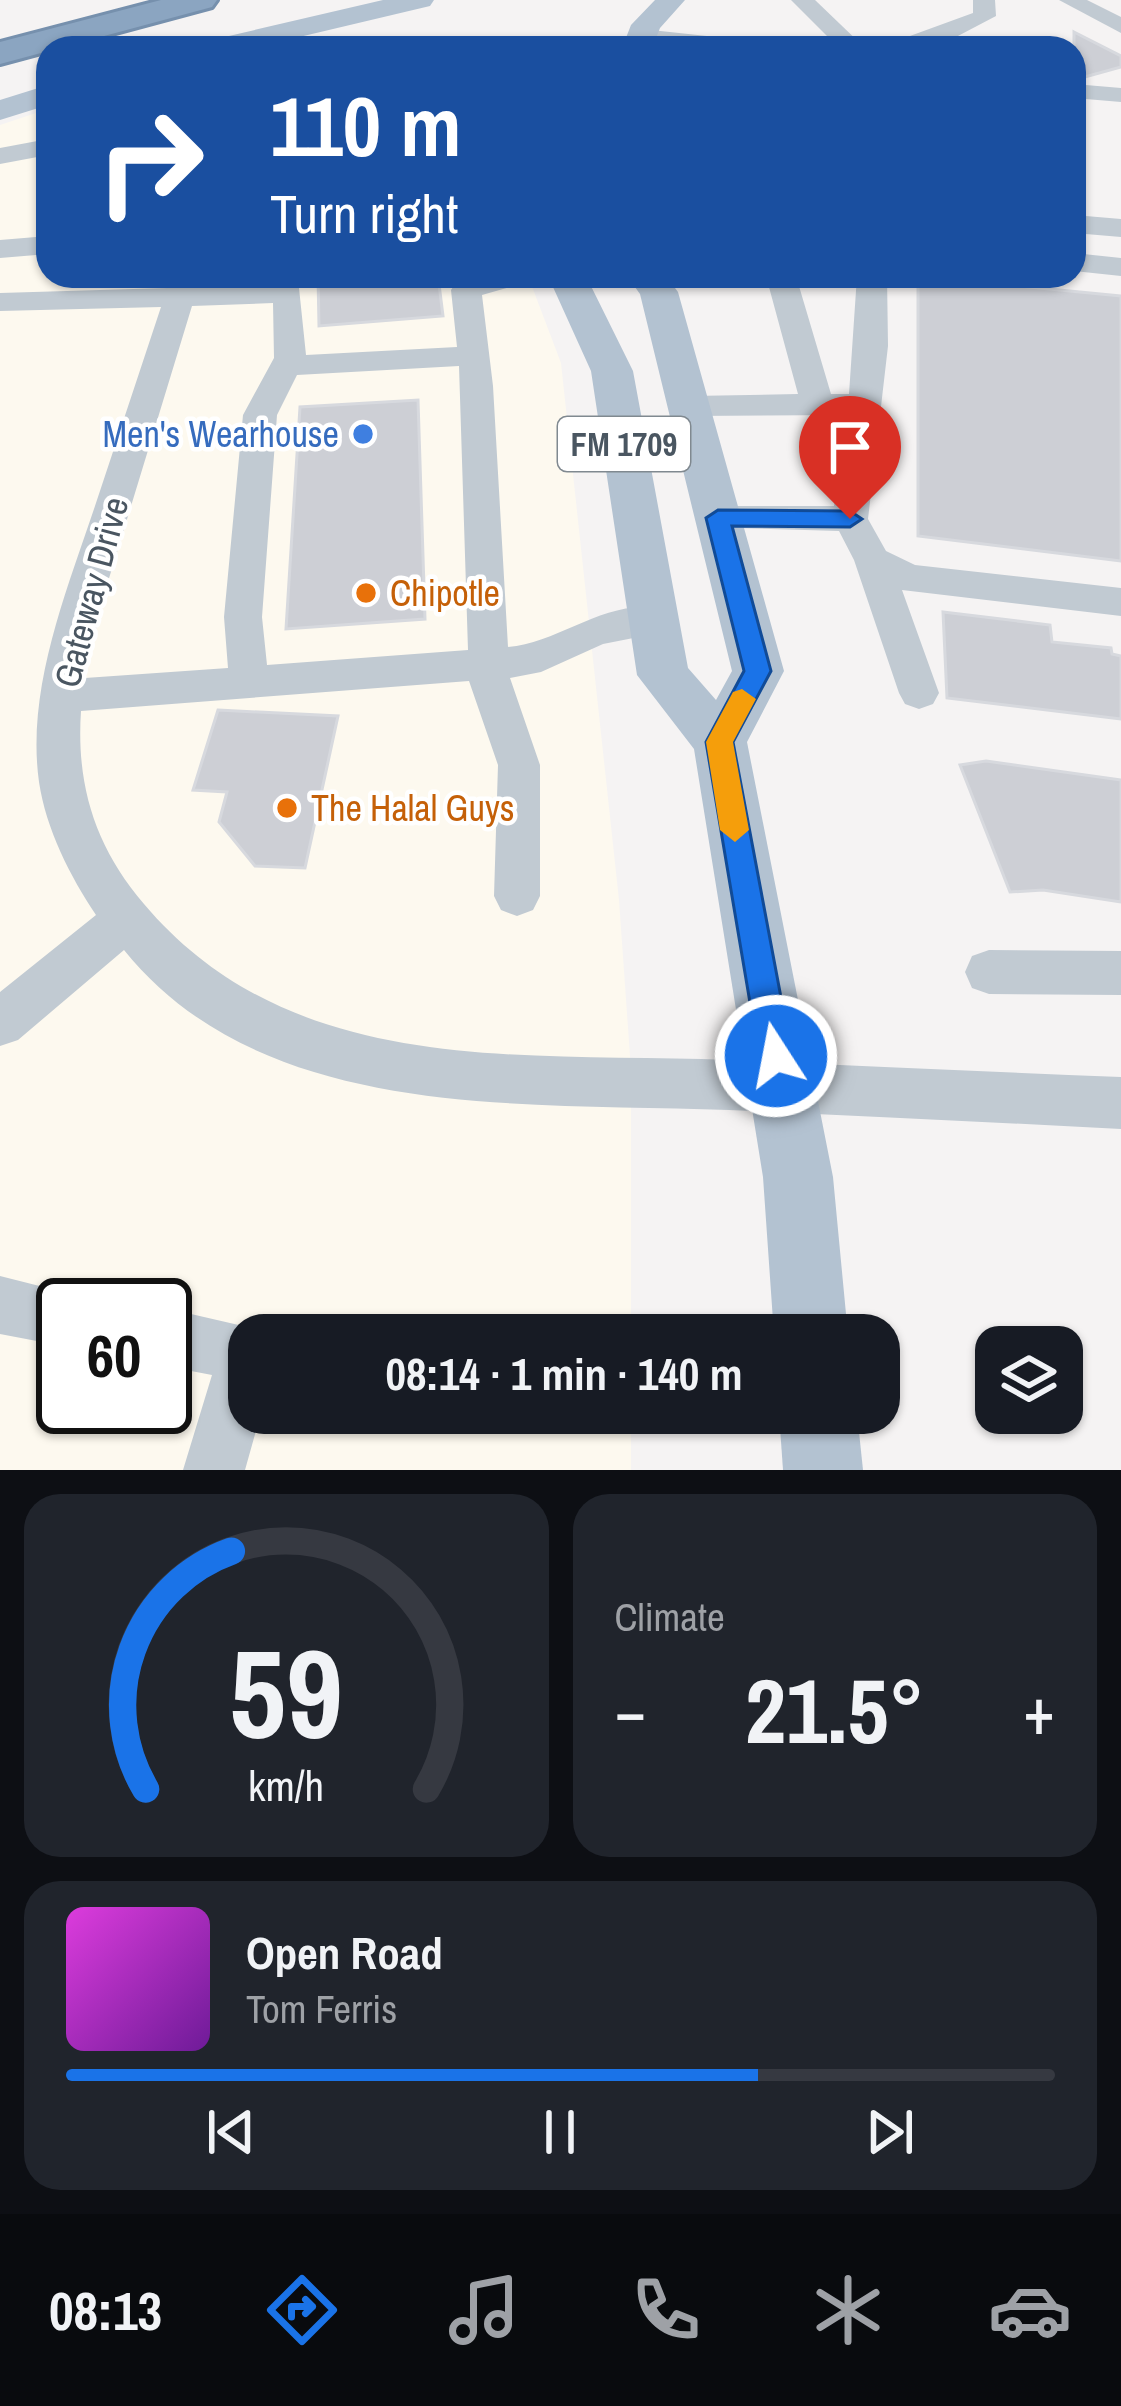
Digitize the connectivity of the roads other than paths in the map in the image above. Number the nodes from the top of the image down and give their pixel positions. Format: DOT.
graph roads {
  1 [pos="201,0"];
  2 [pos="338,0"];
  3 [pos="670,0"];
  4 [pos="802,0"];
  5 [pos="984,0"];
  6 [pos="408,2"];
  7 [pos="1077,4"];
  8 [pos="291,11"];
  9 [pos="1120,19"];
  10 [pos="257,35"];
  11 [pos="64,36"];
  12 [pos="334,36"];
  13 [pos="644,36"];
  14 [pos="840,36"];
  15 [pos="939,36"];
  16 [pos="36,44"];
  17 [pos="0,53"];
  18 [pos="1086,92"];
  19 [pos="1121,95"];
  20 [pos="36,99"];
  21 [pos="0,110"];
  22 [pos="36,149"];
  23 [pos="0,155"];
  24 [pos="1086,225"];
  25 [pos="1121,228"];
  26 [pos="36,246"];
  27 [pos="0,249"];
  28 [pos="1086,263"];
  29 [pos="1121,267"];
  30 [pos="171,288"];
  31 [pos="183,288"];
  32 [pos="198,288"];
  33 [pos="473,288"];
  34 [pos="573,288"];
  35 [pos="656,288"];
  36 [pos="784,288"];
  37 [pos="872,288"];
  38 [pos="0,302"];
  39 [pos="473,356"];
  40 [pos="285,366"];
  41 [pos="818,403"];
  42 [pos="864,404"];
  43 [pos="691,406"];
  44 [pos="718,518"];
  45 [pos="850,519"];
  46 [pos="873,560"];
  47 [pos="1121,602"];
  48 [pos="655,621"];
  49 [pos="492,664"];
  50 [pos="249,682"];
  51 [pos="919,693"];
  52 [pos="63,697"];
  53 [pos="719,742"];
  54 [pos="517,896"];
  55 [pos="124,921"];
  56 [pos="989,972"];
  57 [pos="1121,973"];
  58 [pos="0,1023"];
  59 [pos="782,1088"];
  60 [pos="1121,1103"];
  61 [pos="0,1305"];
  62 [pos="36,1312"];
  63 [pos="809,1314"];
  64 [pos="192,1342"];
  65 [pos="820,1434"];
  66 [pos="214,1470"];
  67 [pos="823,1470"];
  1 -- 10 [label="main road"];
  1 -- 11 [label="highway"];
  2 -- 6 [label="main road"];
  3 -- 13 [label="main road"];
  4 -- 14 [label="street"];
  5 -- 15 [label="street"];
  6 -- 8 [label="main road"];
  7 -- 9 [label="street"];
  8 -- 10 [label="main road"];
  8 -- 12 [label="main road"];
  16 -- 17 [label="highway"];
  18 -- 19 [label="street"];
  20 -- 21 [label="main road"];
  22 -- 23 [label="street"];
  24 -- 25 [label="street"];
  26 -- 27 [label="street"];
  28 -- 29 [label="street"];
  30 -- 38 [label="street"];
  31 -- 52 [label="street, Gateway Drive"];
  32 -- 40 [label="street"];
  33 -- 39 [label="street"];
  34 -- 48 [label="main road, FM 1709"];
  35 -- 43 [label="main road, FM 1709"];
  36 -- 41 [label="street"];
  37 -- 42 [label="street"];
  39 -- 40 [label="street"];
  39 -- 49 [label="street"];
  40 -- 50 [label="street"];
  41 -- 42 [label="street"];
  41 -- 43 [label="street"];
  42 -- 45 [label="street"];
  43 -- 44 [label="main road, FM 1709"];
  44 -- 45 [label="street"];
  44 -- 53 [label="main road, FM 1709"];
  45 -- 46 [label="street"];
  46 -- 47 [label="street"];
  46 -- 51 [label="street"];
  48 -- 49 [label="street"];
  48 -- 53 [label="main road, FM 1709"];
  49 -- 50 [label="street"];
  49 -- 54 [label="street"];
  50 -- 52 [label="street"];
  52 -- 55 [label="street, Gateway Drive"];
  53 -- 59 [label="main road, FM 1709"];
  55 -- 58 [label="street"];
  55 -- 59 [label="street, Gateway Drive"];
  56 -- 57 [label="street"];
  59 -- 60 [label="street, Gateway Drive"];
  59 -- 63 [label="main road, FM 1709"];
  61 -- 62 [label="street"];
  64 -- 66 [label="street"];
  65 -- 67 [label="main road"];
}
